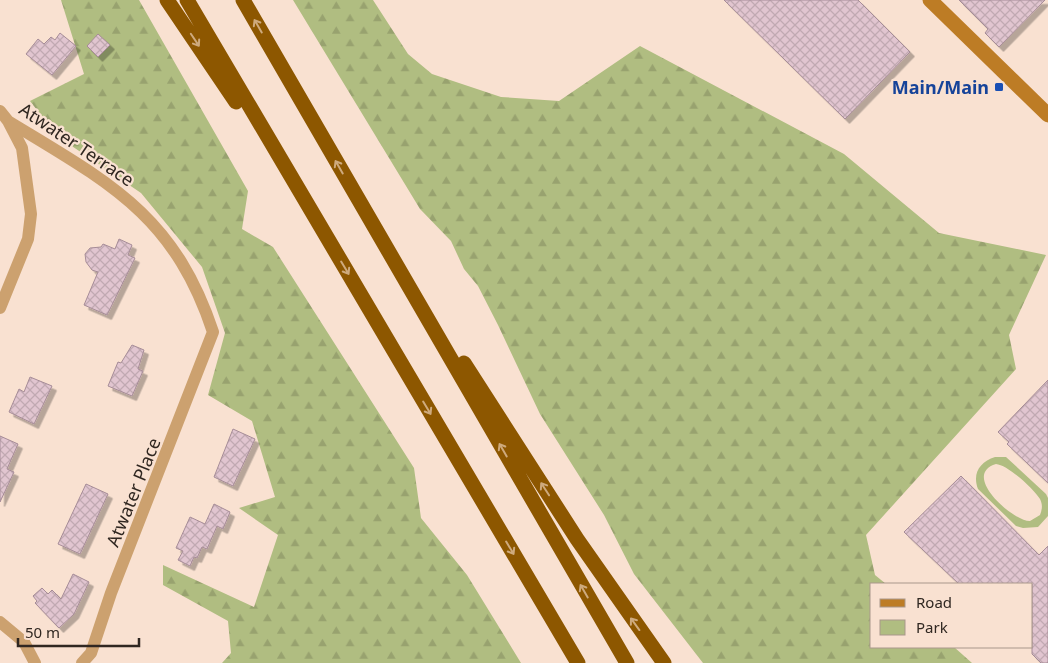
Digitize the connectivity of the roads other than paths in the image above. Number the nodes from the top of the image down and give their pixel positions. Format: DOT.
graph roads {
  1 [pos="167,0"];
  2 [pos="187,0"];
  3 [pos="243,0"];
  4 [pos="930,0"];
  5 [pos="0,111"];
  6 [pos="1048,115"];
  7 [pos="8,121"];
  8 [pos="364,209"];
  9 [pos="320,226"];
  10 [pos="0,308"];
  11 [pos="213,332"];
  12 [pos="0,622"];
  13 [pos="35,663"];
  14 [pos="82,663"];
  15 [pos="578,663"];
  16 [pos="627,663"];
  17 [pos="664,663"];
  1 -- 9 [label="highway, one-way"];
  2 -- 9 [label="highway"];
  8 -- 3 [label="highway, one-way"];
  4 -- 6 [label="main road"];
  5 -- 7 [label="street, Atwater Terrace"];
  7 -- 10 [label="street"];
  7 -- 11 [label="street, Atwater Terrace"];
  16 -- 8 [label="highway, one-way"];
  17 -- 8 [label="highway, one-way"];
  9 -- 15 [label="highway, one-way"];
  11 -- 14 [label="street, Atwater Place"];
  12 -- 13 [label="street"];
}
